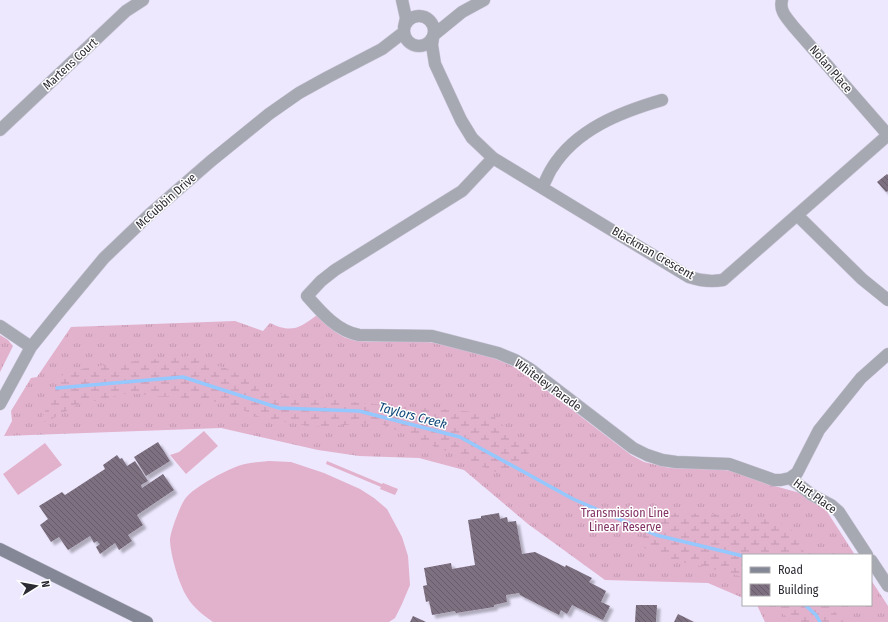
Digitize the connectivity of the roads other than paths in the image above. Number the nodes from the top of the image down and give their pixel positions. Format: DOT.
graph roads {
  1 [pos="143,0"];
  2 [pos="402,0"];
  3 [pos="405,0"];
  4 [pos="484,0"];
  5 [pos="782,0"];
  6 [pos="462,12"];
  7 [pos="426,17"];
  8 [pos="404,29"];
  9 [pos="434,36"];
  10 [pos="412,44"];
  11 [pos="382,49"];
  12 [pos="435,64"];
  13 [pos="662,100"];
  14 [pos="0,130"];
  15 [pos="888,135"];
  16 [pos="493,158"];
  17 [pos="542,187"];
  18 [pos="797,215"];
  19 [pos="888,300"];
  20 [pos="0,326"];
  21 [pos="31,347"];
  22 [pos="888,354"];
  23 [pos="0,404"];
  24 [pos="790,478"];
  25 [pos="0,549"];
  26 [pos="866,554"];
  27 [pos="872,562"];
  28 [pos="888,586"];
  29 [pos="147,622"];
  1 -- 14 [label="street, Martens Court"];
  2 -- 8 [label="street"];
  3 -- 7 [label="street"];
  4 -- 6 [label="street"];
  5 -- 15 [label="street, Nolan Place"];
  6 -- 7 [label="street"];
  6 -- 9 [label="street"];
  7 -- 8 [label="street"];
  7 -- 9 [label="street"];
  8 -- 10 [label="street"];
  8 -- 11 [label="street, McCubbin Drive"];
  9 -- 10 [label="street"];
  9 -- 12 [label="street, Blackman Crescent"];
  10 -- 11 [label="street, McCubbin Drive"];
  10 -- 12 [label="street, Blackman Crescent"];
  11 -- 21 [label="street, McCubbin Drive"];
  12 -- 16 [label="street, Blackman Crescent"];
  13 -- 17 [label="street"];
  15 -- 18 [label="street, Blackman Crescent"];
  16 -- 17 [label="street, Blackman Crescent"];
  16 -- 24 [label="street, Whiteley Parade"];
  17 -- 18 [label="street, Blackman Crescent"];
  18 -- 19 [label="street"];
  20 -- 21 [label="street"];
  21 -- 23 [label="street, McCubbin Drive"];
  22 -- 24 [label="street"];
  24 -- 26 [label="street, Hart Place"];
  25 -- 29 [label="street"];
  27 -- 28 [label="street"];
}
